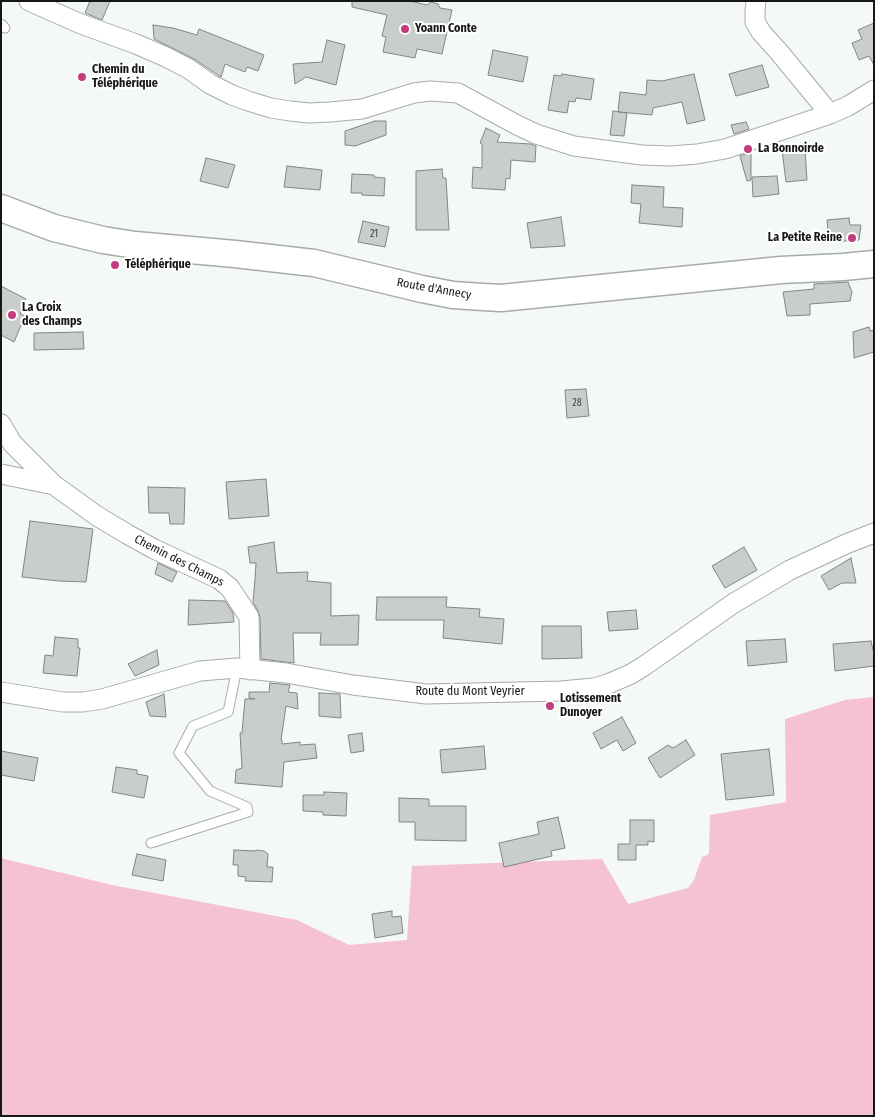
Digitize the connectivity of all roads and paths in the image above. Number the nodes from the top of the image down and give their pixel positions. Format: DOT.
graph roads {
  1 [pos="29,1"];
  2 [pos="756,1"];
  3 [pos="874,90"];
  4 [pos="830,114"];
  5 [pos="1,208"];
  6 [pos="874,264"];
  7 [pos="1,424"];
  8 [pos="1,474"];
  9 [pos="54,485"];
  10 [pos="874,533"];
  11 [pos="243,669"];
  12 [pos="1,692"];
  13 [pos="151,843"];
  1 -- 4 [label="street"];
  2 -- 4 [label="street"];
  3 -- 4 [label="street"];
  5 -- 6 [label="main road, Route d'Annecy"];
  7 -- 9 [label="street, Chemin des Champs"];
  8 -- 9 [label="street, Chemin des Champs"];
  9 -- 11 [label="street, Chemin des Champs"];
  10 -- 11 [label="street, Route du Mont Veyrier"];
  11 -- 12 [label="street, Route du Mont Veyrier"];
  11 -- 13 [label="lane"];
}
